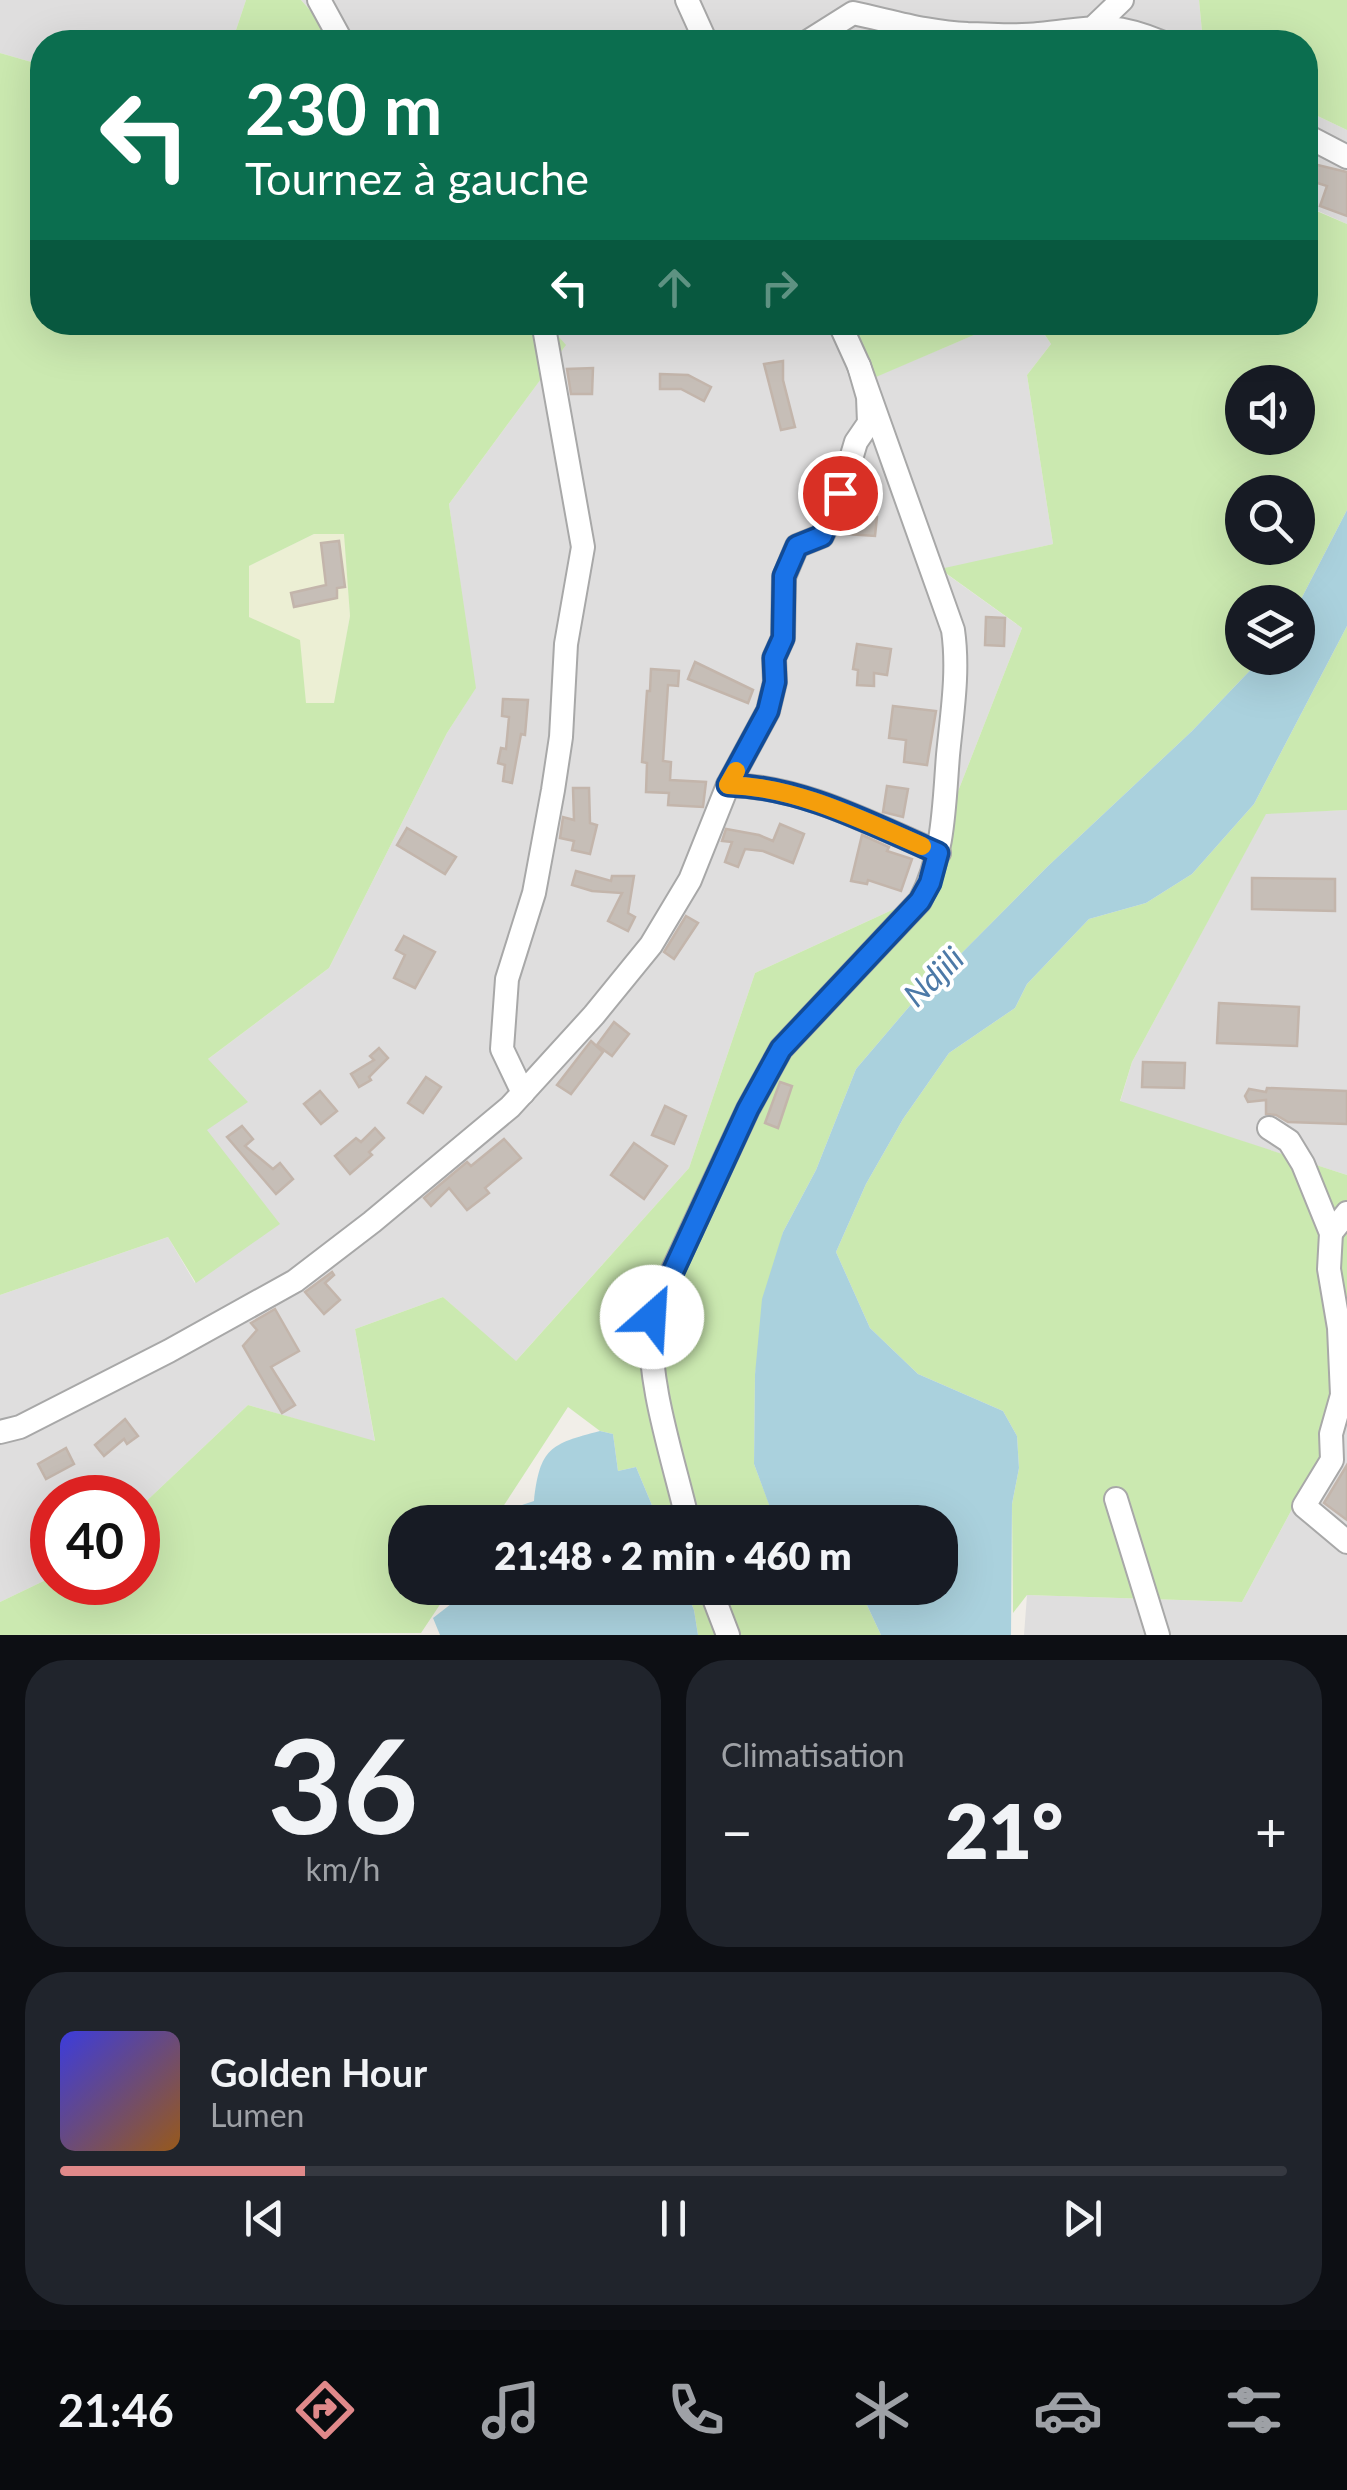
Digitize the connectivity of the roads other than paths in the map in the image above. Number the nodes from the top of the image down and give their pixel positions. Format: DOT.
graph roads {
  1 [pos="319,0"];
  2 [pos="688,0"];
  3 [pos="1122,0"];
  4 [pos="1096,25"];
  5 [pos="335,30"];
  6 [pos="701,30"];
  7 [pos="826,30"];
  8 [pos="929,30"];
  9 [pos="1066,30"];
  10 [pos="1127,30"];
  11 [pos="1318,142"];
  12 [pos="1347,157"];
  13 [pos="545,335"];
  14 [pos="845,335"];
  15 [pos="860,366"];
  16 [pos="728,785"];
  17 [pos="938,853"];
  18 [pos="523,1093"];
  19 [pos="1269,1128"];
  20 [pos="1347,1212"];
  21 [pos="1330,1233"];
  22 [pos="10,1429"];
  23 [pos="1116,1499"];
  24 [pos="684,1505"];
  25 [pos="1347,1542"];
  26 [pos="717,1605"];
  27 [pos="728,1635"];
  28 [pos="1158,1635"];
  1 -- 5 [label="street"];
  2 -- 6 [label="street"];
  3 -- 4 [label="street"];
  4 -- 9 [label="street"];
  4 -- 10 [label="street"];
  7 -- 8 [label="street"];
  11 -- 12 [label="street"];
  13 -- 18 [label="street"];
  14 -- 15 [label="street"];
  15 -- 16 [label="street"];
  15 -- 17 [label="street"];
  16 -- 17 [label="street"];
  16 -- 18 [label="street"];
  17 -- 24 [label="street"];
  18 -- 22 [label="street"];
  19 -- 21 [label="street"];
  20 -- 21 [label="street"];
  21 -- 25 [label="street"];
  23 -- 28 [label="street"];
  26 -- 27 [label="street"];
}
